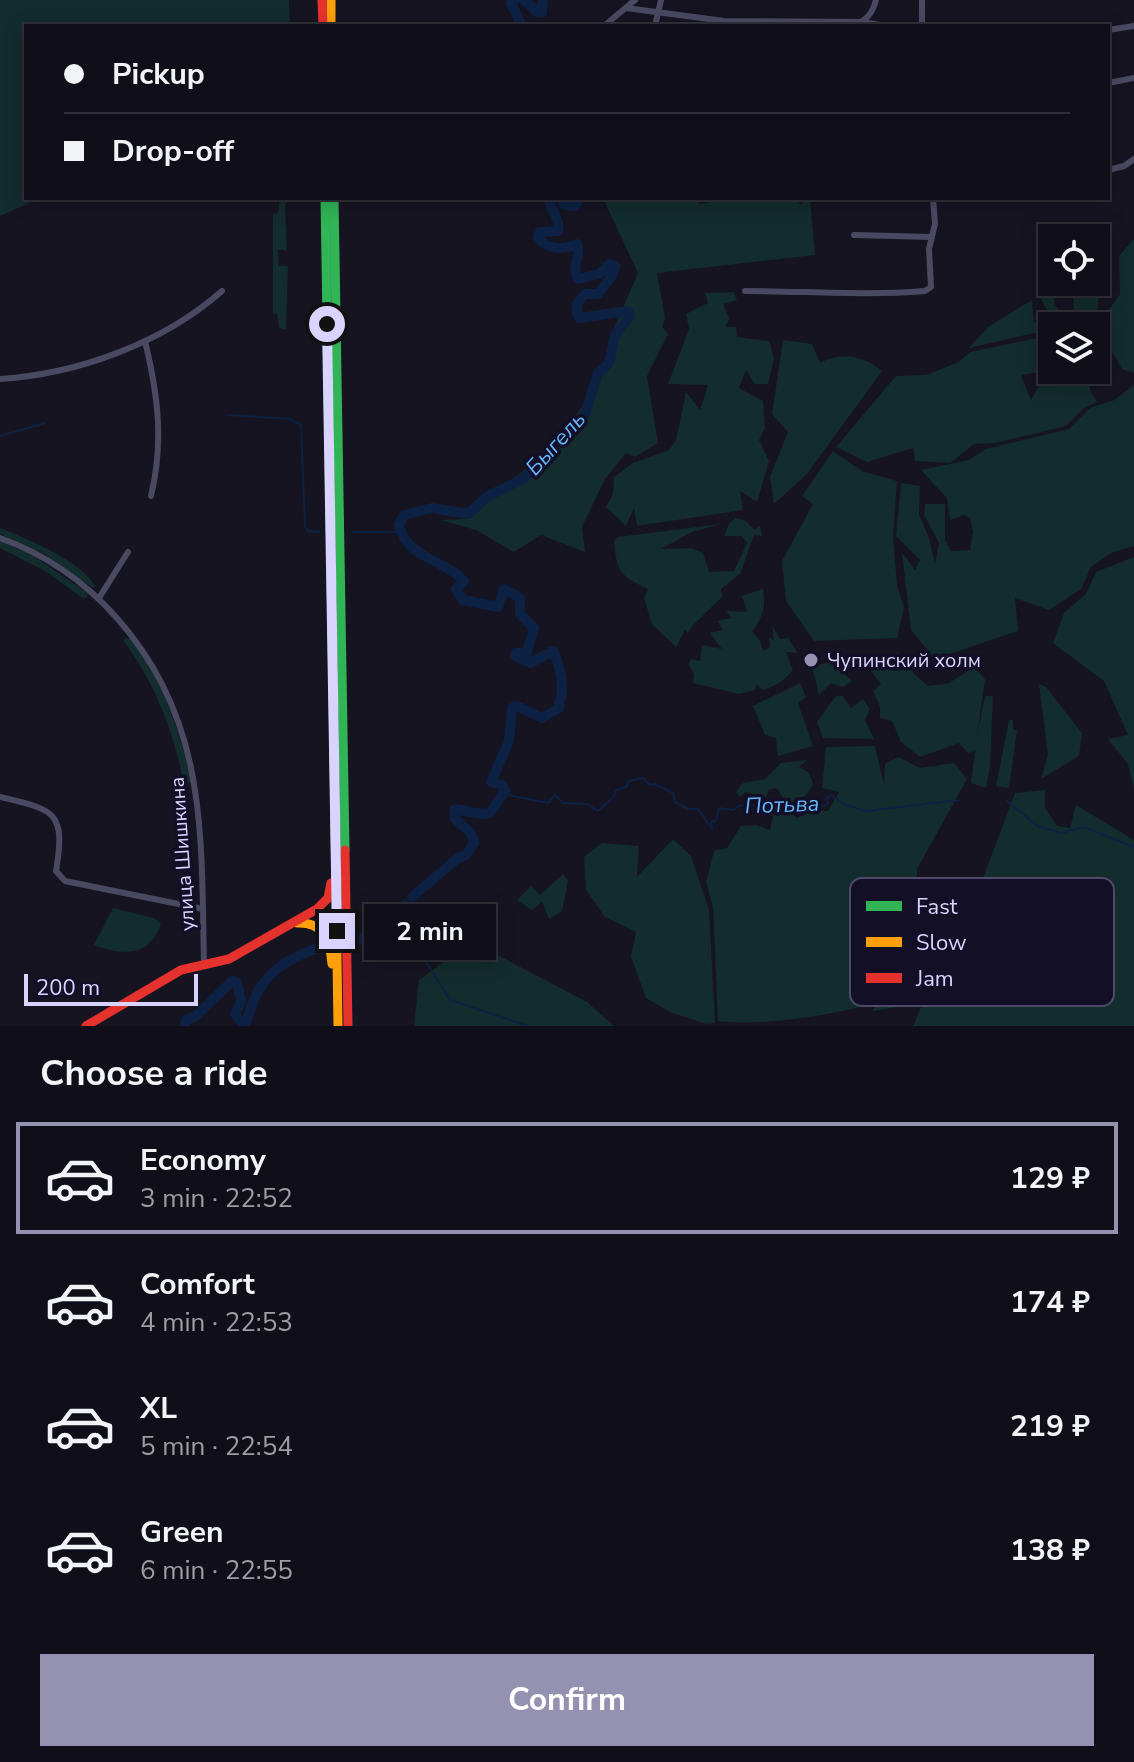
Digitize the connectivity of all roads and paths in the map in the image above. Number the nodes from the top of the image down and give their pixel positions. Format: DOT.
graph roads {
  1 [pos="322,0"];
  2 [pos="331,0"];
  3 [pos="635,0"];
  4 [pos="661,0"];
  5 [pos="876,0"];
  6 [pos="922,0"];
  7 [pos="626,8"];
  8 [pos="658,12"];
  9 [pos="863,22"];
  10 [pos="323,24"];
  11 [pos="331,24"];
  12 [pos="606,24"];
  13 [pos="655,24"];
  14 [pos="857,24"];
  15 [pos="874,24"];
  16 [pos="922,24"];
  17 [pos="1134,26"];
  18 [pos="1110,30"];
  19 [pos="1134,78"];
  20 [pos="1110,83"];
  21 [pos="1134,159"];
  22 [pos="1110,170"];
  23 [pos="325,200"];
  24 [pos="334,200"];
  25 [pos="933,200"];
  26 [pos="854,235"];
  27 [pos="932,237"];
  28 [pos="222,291"];
  29 [pos="745,291"];
  30 [pos="145,341"];
  31 [pos="0,379"];
  32 [pos="151,496"];
  33 [pos="0,538"];
  34 [pos="128,552"];
  35 [pos="99,598"];
  36 [pos="0,797"];
  37 [pos="335,843"];
  38 [pos="203,909"];
  39 [pos="286,926"];
  40 [pos="204,963"];
  41 [pos="338,1012"];
  42 [pos="86,1026"];
  43 [pos="338,1026"];
  44 [pos="348,1026"];
  1 -- 10 [label="main road"];
  2 -- 11 [label="main road"];
  3 -- 7 [label="street"];
  4 -- 8 [label="street"];
  5 -- 9 [label="street"];
  6 -- 16 [label="street"];
  7 -- 8 [label="street"];
  7 -- 12 [label="street"];
  8 -- 9 [label="street"];
  8 -- 13 [label="street"];
  9 -- 14 [label="street"];
  9 -- 15 [label="street"];
  17 -- 18 [label="street"];
  19 -- 20 [label="street"];
  21 -- 22 [label="street"];
  23 -- 37 [label="main road"];
  24 -- 44 [label="main road"];
  25 -- 27 [label="street"];
  26 -- 27 [label="street"];
  27 -- 29 [label="street"];
  28 -- 30 [label="street"];
  30 -- 31 [label="street"];
  30 -- 32 [label="street"];
  33 -- 35 [label="street, улица Шишкина"];
  34 -- 35 [label="street"];
  35 -- 38 [label="street, улица Шишкина"];
  36 -- 38 [label="street"];
  37 -- 39 [label="main road"];
  37 -- 41 [label="main road"];
  38 -- 40 [label="street, улица Шишкина"];
  39 -- 40 [label="main road"];
  39 -- 41 [label="main road"];
  40 -- 42 [label="main road"];
  41 -- 43 [label="main road"];
}
